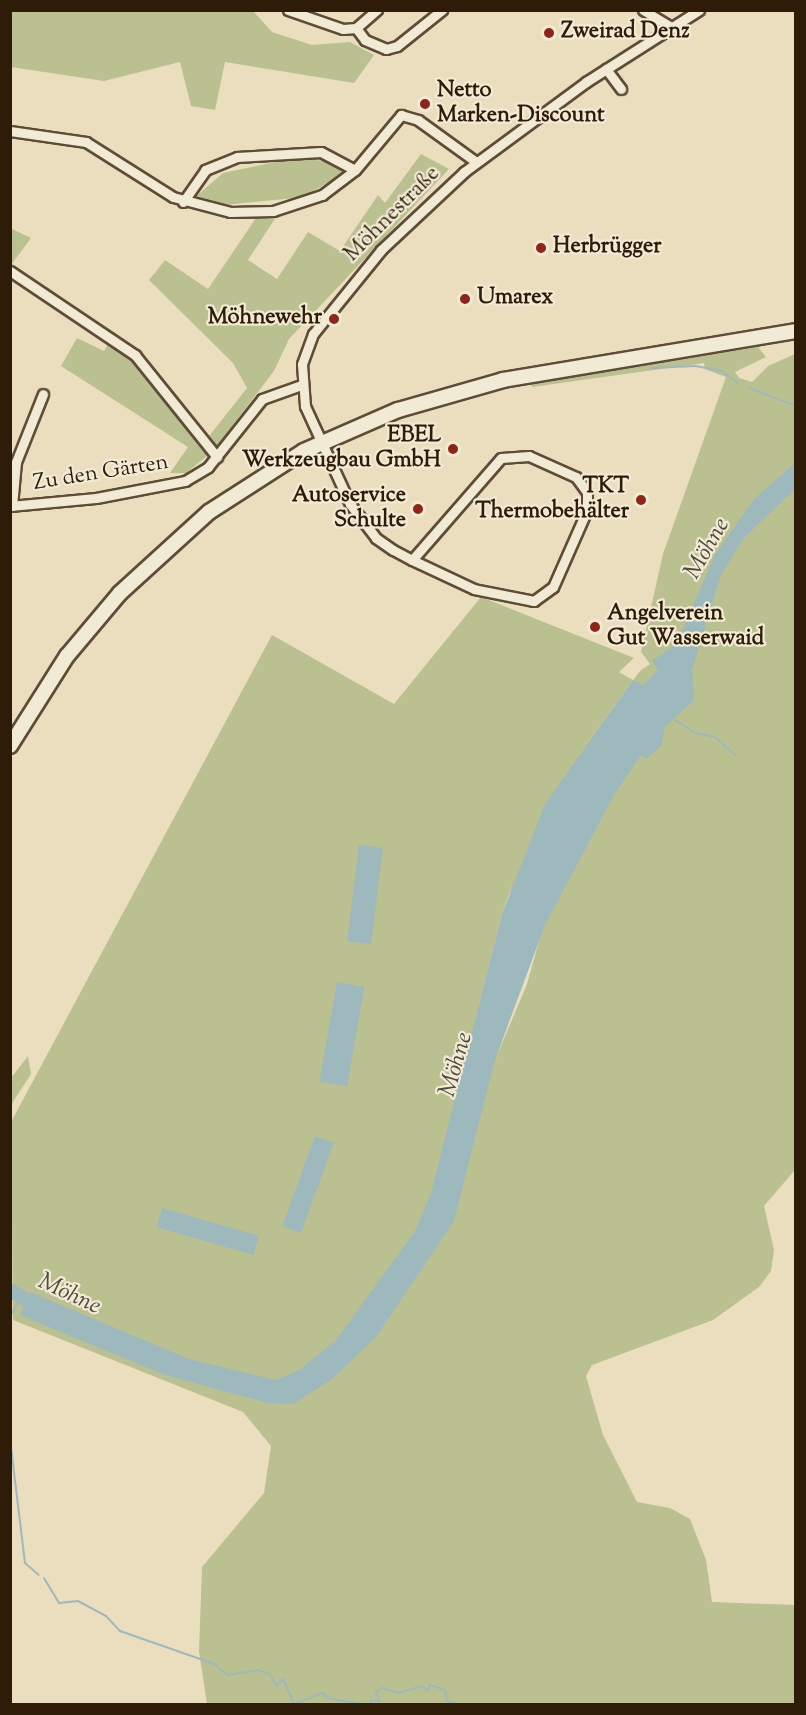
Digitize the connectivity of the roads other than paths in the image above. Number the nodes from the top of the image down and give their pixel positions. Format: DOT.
graph roads {
  1 [pos="288,10"];
  2 [pos="377,10"];
  3 [pos="442,10"];
  4 [pos="643,10"];
  5 [pos="699,10"];
  6 [pos="671,27"];
  7 [pos="356,28"];
  8 [pos="606,69"];
  9 [pos="621,89"];
  10 [pos="10,131"];
  11 [pos="476,162"];
  12 [pos="355,170"];
  13 [pos="183,201"];
  14 [pos="10,271"];
  15 [pos="795,331"];
  16 [pos="301,385"];
  17 [pos="43,393"];
  18 [pos="320,443"];
  19 [pos="217,457"];
  20 [pos="11,506"];
  21 [pos="412,560"];
  22 [pos="10,746"];
  1 -- 7 [label="street"];
  2 -- 7 [label="street"];
  3 -- 7 [label="street"];
  4 -- 6 [label="street"];
  5 -- 6 [label="street, Möhnestraße"];
  6 -- 8 [label="street, Möhnestraße"];
  8 -- 9 [label="street"];
  8 -- 11 [label="street, Möhnestraße"];
  10 -- 13 [label="street"];
  11 -- 12 [label="street"];
  11 -- 16 [label="street, Möhnestraße"];
  12 -- 13 [label="street"];
  12 -- 13 [label="street"];
  14 -- 19 [label="street"];
  15 -- 18 [label="main road"];
  16 -- 18 [label="street, Möhnestraße"];
  16 -- 19 [label="street, Zu den Gärten"];
  17 -- 20 [label="street"];
  18 -- 21 [label="street, Möhnestraße"];
  18 -- 22 [label="main road"];
  19 -- 20 [label="street, Zu den Gärten"];
  21 -- 21 [label="street, Möhnestraße"];
}
